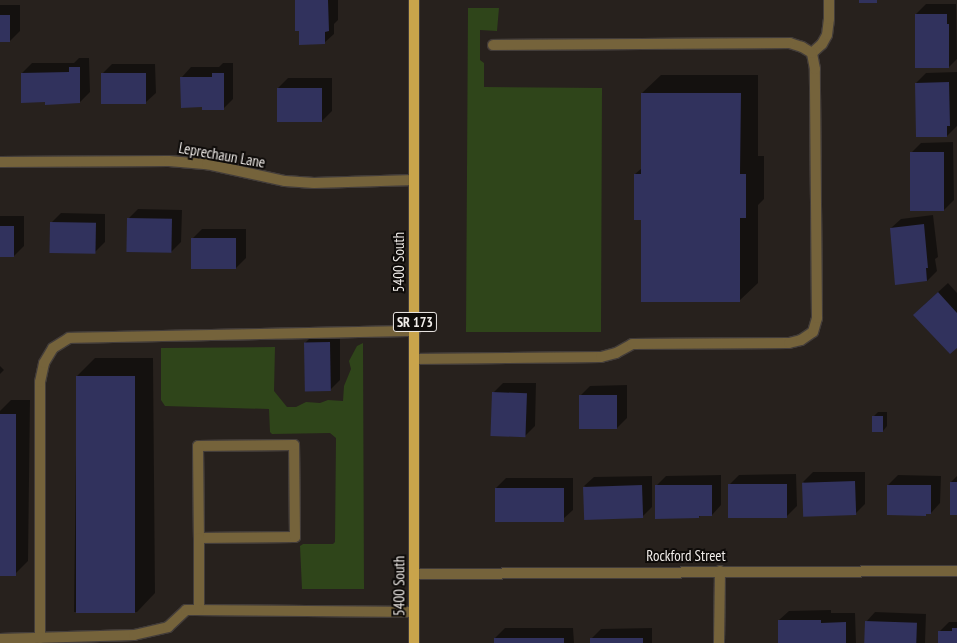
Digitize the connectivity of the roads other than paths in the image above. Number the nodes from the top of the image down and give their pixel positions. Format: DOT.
graph roads {
  1 [pos="414,0"];
  2 [pos="829,0"];
  3 [pos="493,45"];
  4 [pos="812,54"];
  5 [pos="0,162"];
  6 [pos="414,180"];
  7 [pos="415,330"];
  8 [pos="414,359"];
  9 [pos="198,538"];
  10 [pos="720,571"];
  11 [pos="957,571"];
  12 [pos="414,574"];
  13 [pos="199,610"];
  14 [pos="414,612"];
  15 [pos="40,638"];
  16 [pos="0,639"];
  17 [pos="414,643"];
  18 [pos="720,643"];
  1 -- 6 [label="main road, 5400 South / SR 173"];
  2 -- 4 [label="street"];
  3 -- 4 [label="street"];
  4 -- 8 [label="street"];
  5 -- 6 [label="street, Leprechaun Lane"];
  6 -- 7 [label="main road, 5400 South / SR 173"];
  7 -- 8 [label="main road, 5400 South / SR 173"];
  7 -- 15 [label="street"];
  8 -- 12 [label="main road, 5400 South / SR 173"];
  9 -- 9 [label="street"];
  9 -- 13 [label="street"];
  10 -- 11 [label="street, Rockford Street"];
  10 -- 12 [label="street, Rockford Street"];
  10 -- 18 [label="street"];
  12 -- 14 [label="main road, 5400 South / SR 173"];
  13 -- 14 [label="street"];
  13 -- 15 [label="street"];
  14 -- 17 [label="main road, 5400 South / SR 173"];
  15 -- 16 [label="street"];
}
